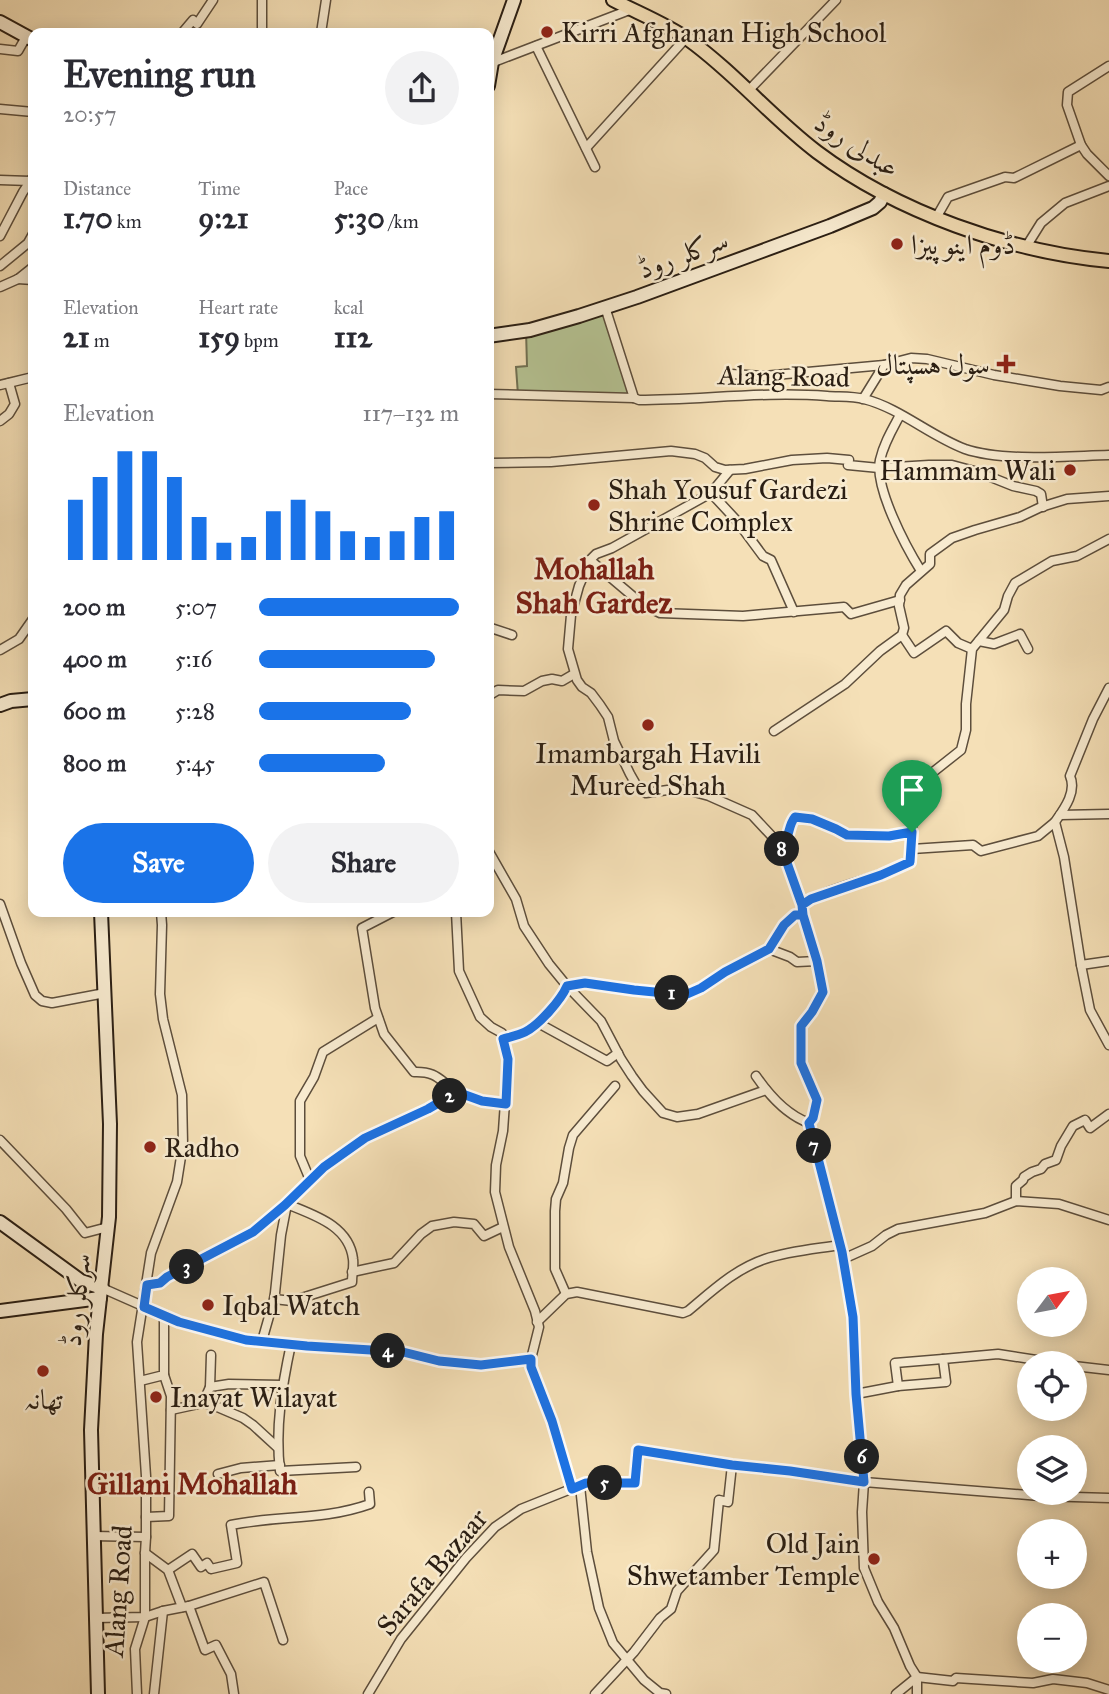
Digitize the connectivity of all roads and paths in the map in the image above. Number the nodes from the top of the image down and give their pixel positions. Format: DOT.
graph roads {
  1 [pos="213,0"];
  2 [pos="262,0"];
  3 [pos="326,0"];
  4 [pos="513,0"];
  5 [pos="613,0"];
  6 [pos="836,0"];
  7 [pos="632,9"];
  8 [pos="0,22"];
  9 [pos="186,28"];
  10 [pos="262,28"];
  11 [pos="322,28"];
  12 [pos="28,37"];
  13 [pos="686,38"];
  14 [pos="28,40"];
  15 [pos="536,47"];
  16 [pos="0,49"];
  17 [pos="494,52"];
  18 [pos="494,62"];
  19 [pos="1109,66"];
  20 [pos="749,90"];
  21 [pos="0,108"];
  22 [pos="28,111"];
  23 [pos="1082,145"];
  24 [pos="586,148"];
  25 [pos="595,167"];
  26 [pos="1109,176"];
  27 [pos="28,179"];
  28 [pos="0,180"];
  29 [pos="28,186"];
  30 [pos="1109,186"];
  31 [pos="884,194"];
  32 [pos="936,218"];
  33 [pos="0,236"];
  34 [pos="28,243"];
  35 [pos="1026,247"];
  36 [pos="1109,261"];
  37 [pos="0,266"];
  38 [pos="28,271"];
  39 [pos="18,279"];
  40 [pos="28,280"];
  41 [pos="0,287"];
  42 [pos="606,307"];
  43 [pos="494,335"];
  44 [pos="884,365"];
  45 [pos="731,374"];
  46 [pos="28,378"];
  47 [pos="5,384"];
  48 [pos="1109,387"];
  49 [pos="494,394"];
  50 [pos="634,398"];
  51 [pos="863,399"];
  52 [pos="900,415"];
  53 [pos="0,421"];
  54 [pos="1109,455"];
  55 [pos="494,463"];
  56 [pos="879,468"];
  57 [pos="730,470"];
  58 [pos="711,493"];
  59 [pos="1109,496"];
  60 [pos="1043,507"];
  61 [pos="1109,538"];
  62 [pos="590,560"];
  63 [pos="921,571"];
  64 [pos="900,600"];
  65 [pos="794,612"];
  66 [pos="28,626"];
  67 [pos="494,629"];
  68 [pos="512,635"];
  69 [pos="902,635"];
  70 [pos="979,641"];
  71 [pos="972,649"];
  72 [pos="1028,649"];
  73 [pos="0,650"];
  74 [pos="574,674"];
  75 [pos="1109,688"];
  76 [pos="494,692"];
  77 [pos="28,699"];
  78 [pos="0,705"];
  79 [pos="774,731"];
  80 [pos="1109,814"];
  81 [pos="1058,818"];
  82 [pos="912,832"];
  83 [pos="781,846"];
  84 [pos="912,849"];
  85 [pos="494,860"];
  86 [pos="0,904"];
  87 [pos="802,905"];
  88 [pos="803,915"];
  89 [pos="101,917"];
  90 [pos="161,917"];
  91 [pos="383,917"];
  92 [pos="456,917"];
  93 [pos="769,949"];
  94 [pos="817,961"];
  95 [pos="1109,961"];
  96 [pos="1081,965"];
  97 [pos="567,986"];
  98 [pos="105,993"];
  99 [pos="378,1018"];
  100 [pos="538,1023"];
  101 [pos="503,1039"];
  102 [pos="1109,1045"];
  103 [pos="618,1053"];
  104 [pos="756,1076"];
  105 [pos="615,1086"];
  106 [pos="766,1090"];
  107 [pos="457,1092"];
  108 [pos="506,1104"];
  109 [pos="1109,1114"];
  110 [pos="809,1123"];
  111 [pos="0,1140"];
  112 [pos="310,1180"];
  113 [pos="1016,1201"];
  114 [pos="286,1204"];
  115 [pos="1109,1220"];
  116 [pos="0,1222"];
  117 [pos="108,1227"];
  118 [pos="503,1227"];
  119 [pos="840,1245"];
  120 [pos="843,1259"];
  121 [pos="352,1272"];
  122 [pos="147,1285"];
  123 [pos="101,1293"];
  124 [pos="566,1294"];
  125 [pos="274,1299"];
  126 [pos="144,1307"];
  127 [pos="0,1311"];
  128 [pos="164,1315"];
  129 [pos="537,1322"];
  130 [pos="262,1341"];
  131 [pos="291,1344"];
  132 [pos="211,1355"];
  133 [pos="1017,1357"];
  134 [pos="531,1359"];
  135 [pos="943,1359"];
  136 [pos="1087,1367"];
  137 [pos="1109,1370"];
  138 [pos="164,1375"];
  139 [pos="140,1381"];
  140 [pos="282,1385"];
  141 [pos="898,1386"];
  142 [pos="210,1387"];
  143 [pos="856,1394"];
  144 [pos="203,1403"];
  145 [pos="171,1410"];
  146 [pos="277,1447"];
  147 [pos="279,1465"];
  148 [pos="732,1465"];
  149 [pos="356,1467"];
  150 [pos="218,1474"];
  151 [pos="864,1482"];
  152 [pos="579,1486"];
  153 [pos="369,1492"];
  154 [pos="1109,1498"];
  155 [pos="146,1517"];
  156 [pos="93,1536"];
  157 [pos="146,1537"];
  158 [pos="145,1553"];
  159 [pos="168,1570"];
  160 [pos="185,1607"];
  161 [pos="163,1611"];
  162 [pos="145,1617"];
  163 [pos="95,1618"];
  164 [pos="283,1640"];
  165 [pos="627,1661"];
  166 [pos="917,1676"];
  167 [pos="154,1690"];
  168 [pos="1109,1690"];
  169 [pos="136,1691"];
  170 [pos="98,1694"];
  171 [pos="234,1694"];
  172 [pos="368,1694"];
  173 [pos="595,1694"];
  174 [pos="666,1694"];
  175 [pos="896,1694"];
  176 [pos="917,1694"];
  1 -- 9 [label="street"];
  2 -- 10 [label="street"];
  3 -- 11 [label="street"];
  4 -- 17 [label="main road"];
  5 -- 7 [label="main road, عبدلی روڈ"];
  6 -- 20 [label="street"];
  7 -- 13 [label="main road, عبدلی روڈ"];
  7 -- 15 [label="street"];
  8 -- 12 [label="main road"];
  13 -- 20 [label="main road, عبدلی روڈ"];
  13 -- 24 [label="street"];
  14 -- 16 [label="street"];
  15 -- 18 [label="street"];
  15 -- 24 [label="street"];
  19 -- 23 [label="street"];
  20 -- 31 [label="main road, عبدلی روڈ"];
  21 -- 22 [label="street"];
  23 -- 26 [label="street"];
  23 -- 32 [label="street"];
  24 -- 25 [label="street"];
  27 -- 28 [label="street"];
  29 -- 33 [label="street"];
  30 -- 35 [label="street"];
  31 -- 32 [label="main road, عبدلی روڈ"];
  31 -- 42 [label="main road, سرکلر روڈ"];
  32 -- 35 [label="main road, عبدلی روڈ"];
  34 -- 37 [label="street"];
  35 -- 36 [label="main road, عبدلی روڈ"];
  38 -- 39 [label="street"];
  39 -- 40 [label="street"];
  39 -- 41 [label="street"];
  42 -- 43 [label="main road, سرکلر روڈ"];
  42 -- 50 [label="street"];
  44 -- 45 [label="street"];
  44 -- 48 [label="street"];
  44 -- 51 [label="street"];
  46 -- 47 [label="street"];
  47 -- 53 [label="street"];
  49 -- 50 [label="street, Alang Road"];
  50 -- 51 [label="street, Alang Road"];
  51 -- 52 [label="street, Alang Road"];
  52 -- 54 [label="street, Alang Road"];
  52 -- 56 [label="street"];
  55 -- 57 [label="street"];
  56 -- 57 [label="street"];
  56 -- 60 [label="street"];
  56 -- 63 [label="street"];
  57 -- 58 [label="street"];
  58 -- 62 [label="street"];
  58 -- 65 [label="street"];
  59 -- 60 [label="street"];
  60 -- 63 [label="street"];
  61 -- 70 [label="street"];
  62 -- 65 [label="street"];
  62 -- 74 [label="street"];
  63 -- 64 [label="street"];
  64 -- 65 [label="street"];
  64 -- 69 [label="street"];
  66 -- 73 [label="street"];
  67 -- 68 [label="street"];
  69 -- 71 [label="street"];
  69 -- 79 [label="street"];
  70 -- 71 [label="street"];
  70 -- 72 [label="street"];
  71 -- 82 [label="street"];
  74 -- 76 [label="street"];
  74 -- 83 [label="street"];
  75 -- 81 [label="street"];
  77 -- 78 [label="main road"];
  80 -- 81 [label="street"];
  81 -- 84 [label="street"];
  81 -- 96 [label="street"];
  82 -- 83 [label="street"];
  82 -- 84 [label="street"];
  83 -- 87 [label="street"];
  84 -- 87 [label="street"];
  85 -- 97 [label="street"];
  86 -- 98 [label="street"];
  87 -- 88 [label="street"];
  88 -- 93 [label="street"];
  88 -- 94 [label="street"];
  89 -- 98 [label="main road, سرکلر روڈ"];
  90 -- 122 [label="street, Alang Road"];
  91 -- 99 [label="street"];
  92 -- 101 [label="street"];
  93 -- 94 [label="street"];
  93 -- 97 [label="street"];
  94 -- 110 [label="street"];
  95 -- 96 [label="street"];
  96 -- 102 [label="street"];
  97 -- 100 [label="street"];
  97 -- 103 [label="street"];
  98 -- 117 [label="main road, سرکلر روڈ"];
  99 -- 107 [label="street"];
  99 -- 112 [label="street"];
  100 -- 101 [label="street"];
  100 -- 103 [label="street"];
  101 -- 108 [label="street"];
  103 -- 106 [label="street"];
  104 -- 106 [label="street"];
  105 -- 124 [label="street"];
  106 -- 110 [label="street"];
  107 -- 108 [label="street"];
  107 -- 112 [label="street"];
  108 -- 118 [label="street"];
  109 -- 113 [label="street"];
  110 -- 119 [label="street"];
  111 -- 117 [label="street"];
  112 -- 114 [label="street"];
  113 -- 115 [label="street"];
  113 -- 120 [label="street"];
  114 -- 121 [label="street"];
  114 -- 122 [label="street"];
  114 -- 125 [label="street"];
  116 -- 123 [label="main road"];
  117 -- 123 [label="main road, سرکلر روڈ"];
  118 -- 121 [label="street"];
  118 -- 129 [label="street"];
  119 -- 120 [label="street"];
  119 -- 124 [label="street"];
  120 -- 143 [label="street"];
  121 -- 125 [label="street"];
  122 -- 126 [label="street, Alang Road"];
  123 -- 126 [label="street"];
  123 -- 127 [label="main road"];
  123 -- 156 [label="main road, سرکلر روڈ"];
  124 -- 129 [label="street"];
  125 -- 130 [label="street"];
  126 -- 128 [label="street"];
  126 -- 139 [label="street, Alang Road"];
  128 -- 130 [label="street"];
  128 -- 138 [label="street"];
  129 -- 134 [label="street"];
  130 -- 131 [label="street"];
  131 -- 134 [label="street"];
  131 -- 140 [label="street"];
  132 -- 142 [label="street"];
  133 -- 135 [label="street"];
  134 -- 152 [label="street"];
  135 -- 141 [label="street"];
  135 -- 141 [label="street"];
  136 -- 137 [label="street"];
  138 -- 139 [label="street"];
  138 -- 145 [label="street"];
  139 -- 155 [label="street, Alang Road"];
  140 -- 142 [label="street"];
  140 -- 146 [label="street"];
  141 -- 143 [label="street"];
  142 -- 144 [label="street"];
  143 -- 151 [label="street"];
  144 -- 145 [label="street"];
  144 -- 146 [label="street"];
  145 -- 155 [label="street"];
  146 -- 147 [label="street"];
  147 -- 149 [label="street"];
  147 -- 150 [label="street"];
  148 -- 151 [label="street"];
  148 -- 152 [label="street"];
  148 -- 165 [label="street"];
  151 -- 154 [label="street"];
  151 -- 166 [label="street"];
  152 -- 165 [label="street"];
  152 -- 172 [label="street, Sarafa Bazaar"];
  153 -- 159 [label="street"];
  155 -- 157 [label="street, Alang Road"];
  156 -- 157 [label="street"];
  156 -- 163 [label="main road, سرکلر روڈ"];
  157 -- 158 [label="street, Alang Road"];
  158 -- 159 [label="street"];
  158 -- 162 [label="street, Alang Road"];
  159 -- 160 [label="street"];
  160 -- 161 [label="street"];
  160 -- 164 [label="street"];
  160 -- 171 [label="street"];
  161 -- 162 [label="street"];
  161 -- 167 [label="street"];
  162 -- 163 [label="street"];
  162 -- 169 [label="street, Alang Road"];
  163 -- 170 [label="main road, سرکلر روڈ"];
  165 -- 173 [label="street"];
  165 -- 174 [label="street"];
  166 -- 168 [label="street"];
  166 -- 175 [label="street"];
  166 -- 176 [label="street"];
  167 -- 169 [label="street"];
}
